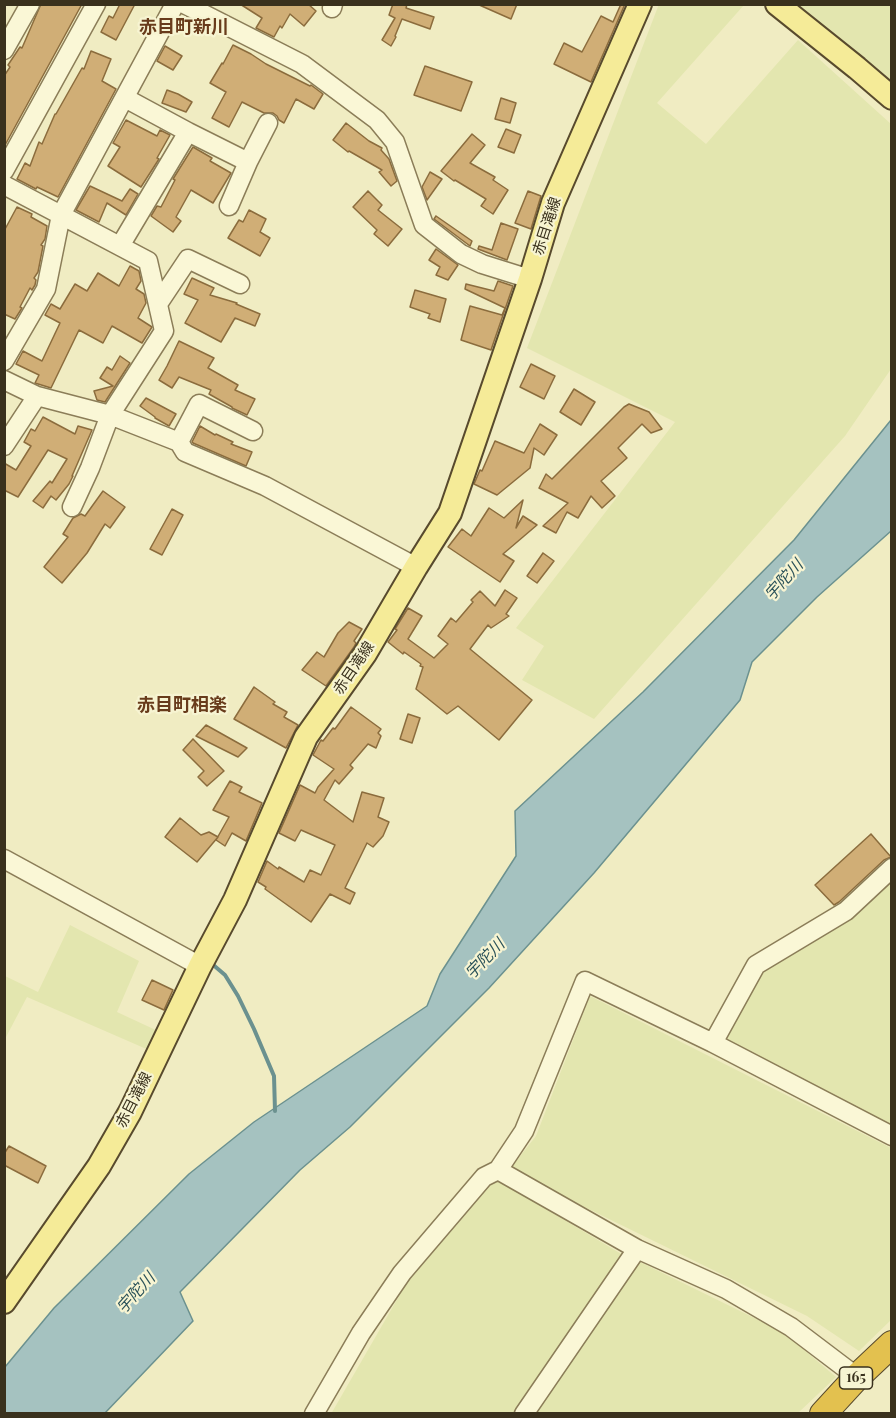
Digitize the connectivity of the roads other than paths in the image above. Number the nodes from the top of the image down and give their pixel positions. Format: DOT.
graph roads {
  1 [pos="30,4"];
  2 [pos="96,4"];
  3 [pos="175,4"];
  4 [pos="184,4"];
  5 [pos="640,4"];
  6 [pos="777,4"];
  7 [pos="4,50"];
  8 [pos="125,98"];
  9 [pos="891,98"];
  10 [pos="268,123"];
  11 [pos="188,132"];
  12 [pos="248,162"];
  13 [pos="4,171"];
  14 [pos="4,184"];
  15 [pos="229,206"];
  16 [pos="61,215"];
  17 [pos="120,246"];
  18 [pos="530,279"];
  19 [pos="240,284"];
  20 [pos="158,304"];
  21 [pos="4,362"];
  22 [pos="4,380"];
  23 [pos="37,396"];
  24 [pos="110,415"];
  25 [pos="253,431"];
  26 [pos="179,442"];
  27 [pos="4,447"];
  28 [pos="72,507"];
  29 [pos="416,567"];
  30 [pos="4,859"];
  31 [pos="891,868"];
  32 [pos="203,960"];
  33 [pos="713,1043"];
  34 [pos="891,1136"];
  35 [pos="498,1170"];
  36 [pos="637,1249"];
  37 [pos="4,1302"];
  38 [pos="891,1344"];
  39 [pos="856,1377"];
  40 [pos="314,1413"];
  41 [pos="524,1413"];
  42 [pos="823,1413"];
  1 -- 7 [label="street"];
  2 -- 13 [label="street"];
  3 -- 8 [label="street"];
  4 -- 18 [label="street"];
  5 -- 18 [label="main road, 赤目滝線"];
  6 -- 9 [label="main road"];
  8 -- 11 [label="street"];
  8 -- 16 [label="street"];
  10 -- 12 [label="street"];
  11 -- 12 [label="street"];
  11 -- 17 [label="street"];
  12 -- 15 [label="street"];
  14 -- 16 [label="street"];
  16 -- 17 [label="street"];
  16 -- 21 [label="street"];
  17 -- 20 [label="street"];
  18 -- 29 [label="main road, 赤目滝線"];
  19 -- 20 [label="street"];
  20 -- 24 [label="street"];
  22 -- 23 [label="street"];
  23 -- 24 [label="street"];
  23 -- 27 [label="street"];
  24 -- 26 [label="street"];
  24 -- 28 [label="street"];
  25 -- 26 [label="street"];
  26 -- 29 [label="street"];
  29 -- 32 [label="main road, 赤目滝線"];
  30 -- 32 [label="street"];
  31 -- 33 [label="street"];
  32 -- 37 [label="main road, 赤目滝線"];
  33 -- 34 [label="street"];
  33 -- 35 [label="street"];
  35 -- 36 [label="street"];
  35 -- 40 [label="street"];
  36 -- 39 [label="street"];
  36 -- 41 [label="street"];
  38 -- 39 [label="highway, 165"];
  39 -- 42 [label="highway, 165"];
}
